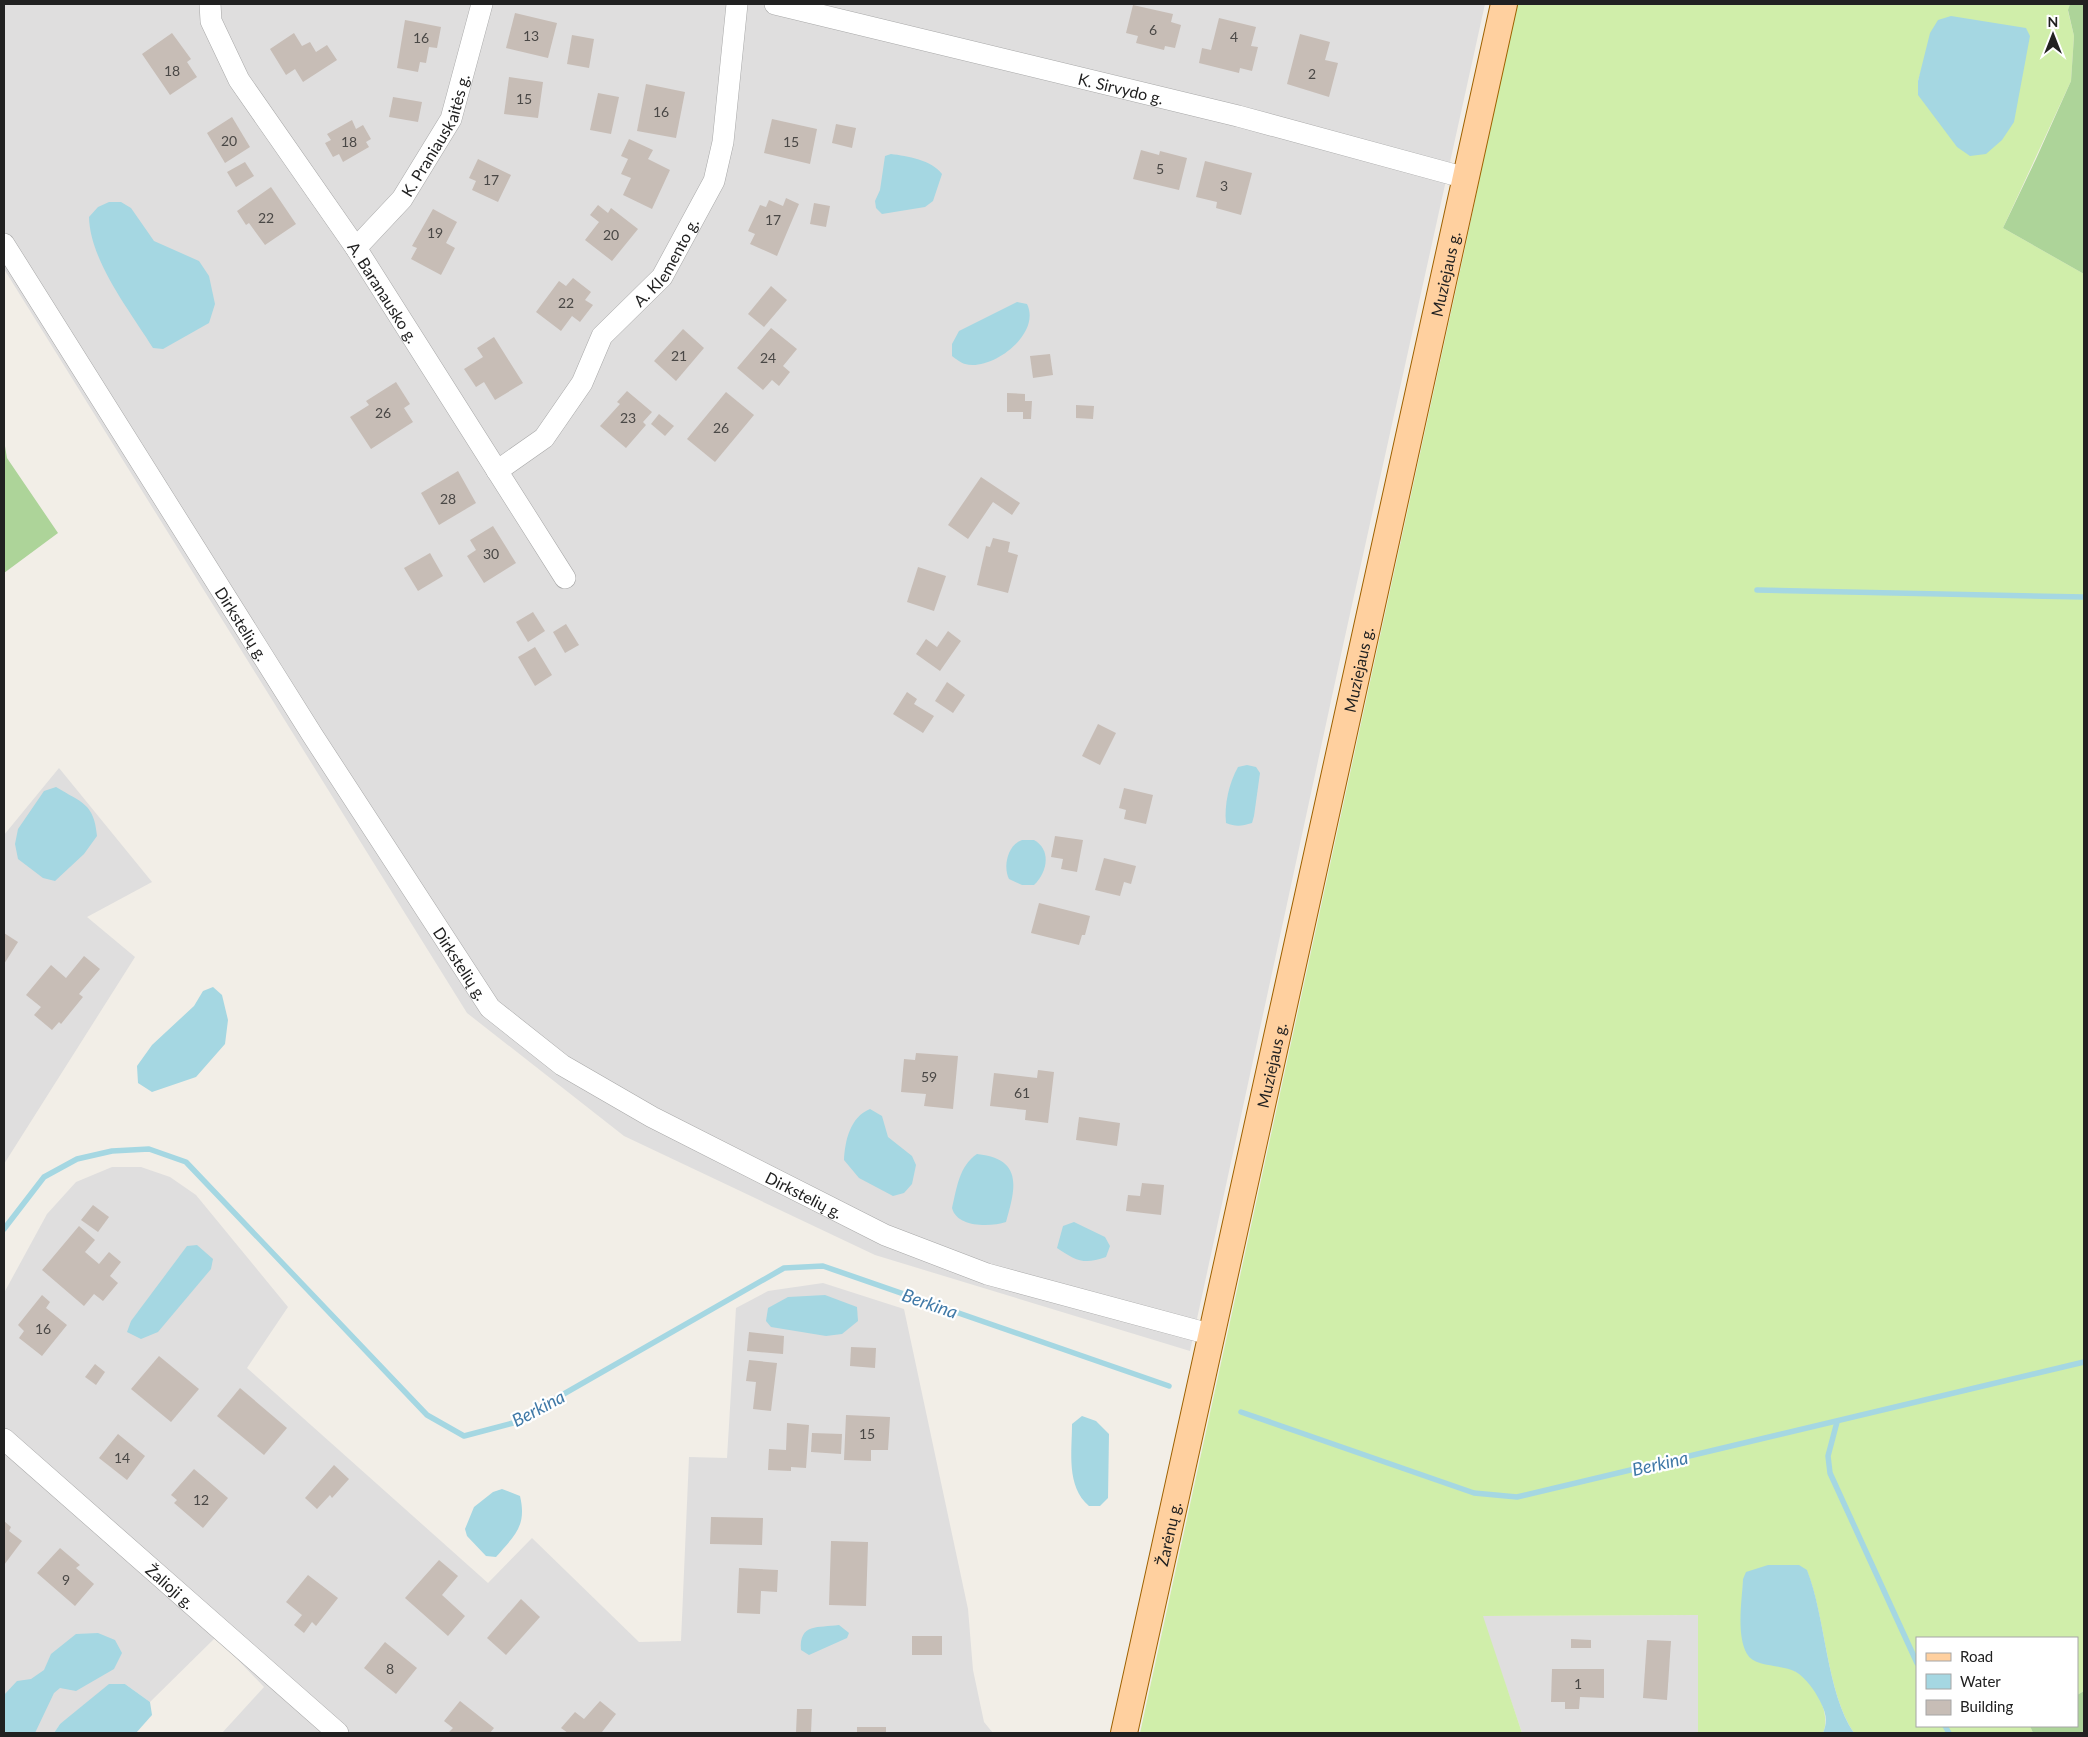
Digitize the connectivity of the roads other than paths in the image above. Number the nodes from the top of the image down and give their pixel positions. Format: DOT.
graph roads {
  1 [pos="210,4"];
  2 [pos="482,4"];
  3 [pos="737,4"];
  4 [pos="775,4"];
  5 [pos="1504,4"];
  6 [pos="1466,178"];
  7 [pos="4,244"];
  8 [pos="356,248"];
  9 [pos="497,471"];
  10 [pos="565,578"];
  11 [pos="1213,1335"];
  12 [pos="4,1439"];
  13 [pos="338,1733"];
  14 [pos="1124,1733"];
  1 -- 8 [label="street, A. Baranausko g."];
  2 -- 8 [label="street, K. Praniauskaitės g."];
  3 -- 9 [label="street, A. Klemento g."];
  4 -- 6 [label="street, K. Sirvydo g."];
  5 -- 6 [label="main road, Muziejaus g."];
  6 -- 11 [label="main road, Muziejaus g."];
  7 -- 11 [label="street, Dirkstelių g."];
  8 -- 9 [label="street, A. Baranausko g."];
  9 -- 10 [label="street, A. Baranausko g."];
  11 -- 14 [label="main road, Žarėnų g."];
  12 -- 13 [label="street, Žalioji g."];
}
